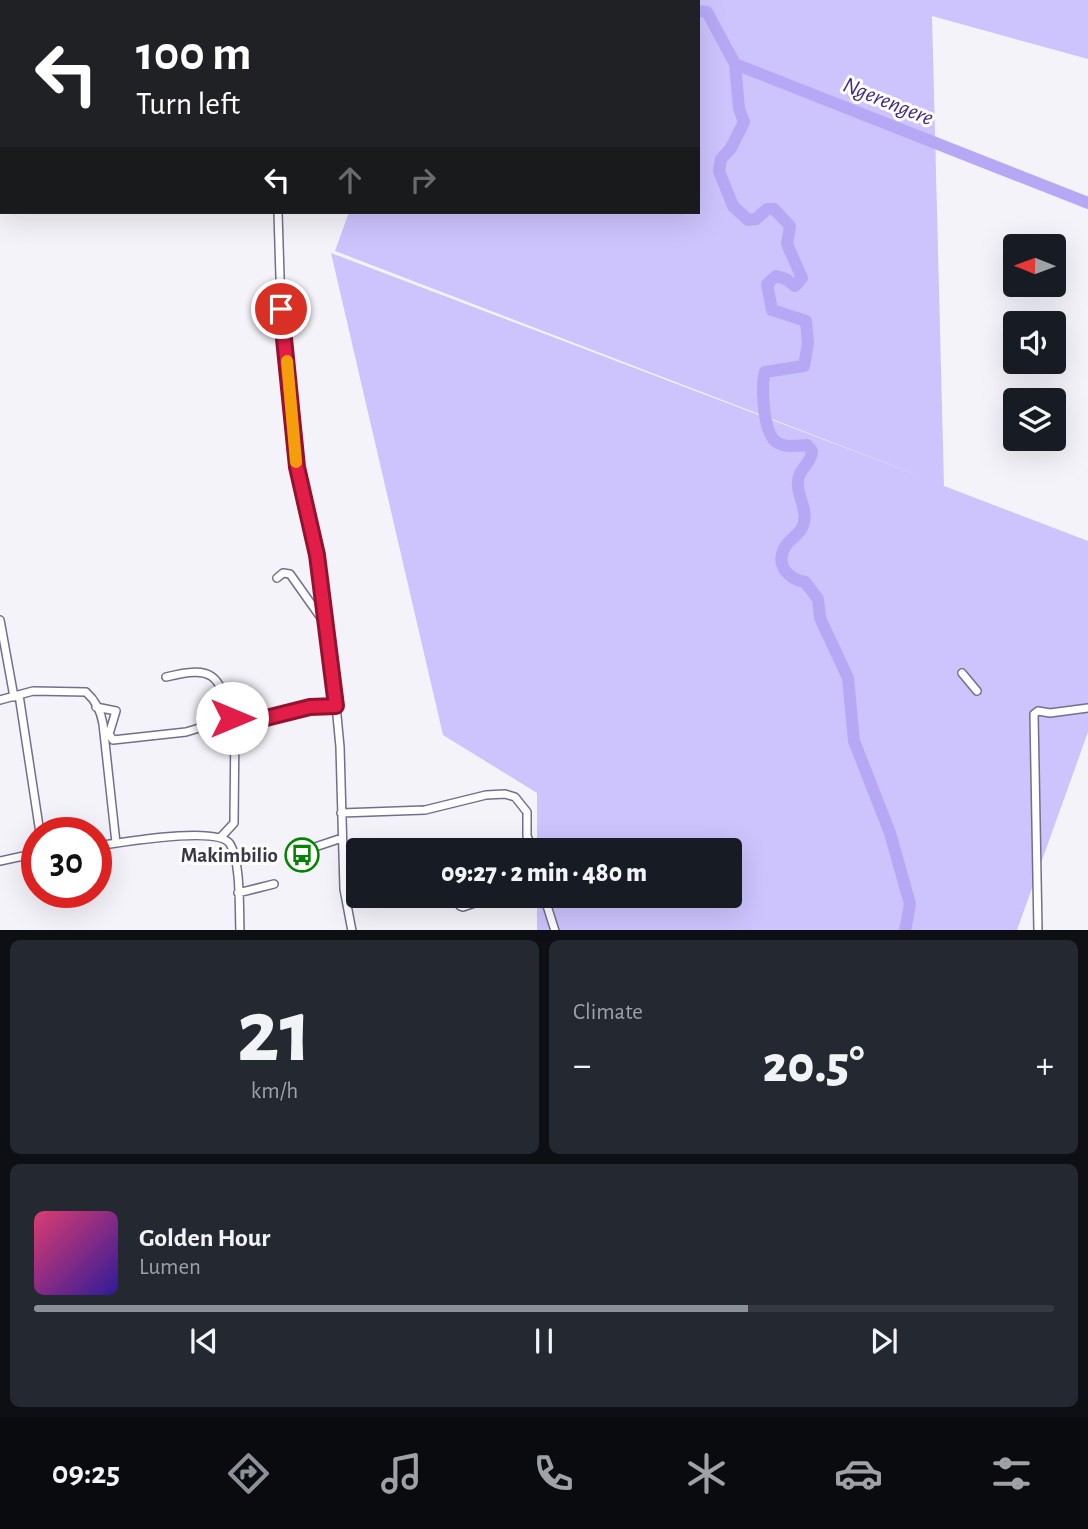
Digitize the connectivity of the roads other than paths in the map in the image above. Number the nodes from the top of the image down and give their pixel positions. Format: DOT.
graph roads {
  1 [pos="278,214"];
  2 [pos="277,578"];
  3 [pos="0,620"];
  4 [pos="324,622"];
  5 [pos="1,630"];
  6 [pos="962,673"];
  7 [pos="166,677"];
  8 [pos="977,691"];
  9 [pos="17,696"];
  10 [pos="0,700"];
  11 [pos="336,706"];
  12 [pos="96,707"];
  13 [pos="1088,708"];
  14 [pos="233,720"];
  15 [pos="341,813"];
  16 [pos="37,817"];
  17 [pos="221,836"];
  18 [pos="342,838"];
  19 [pos="528,838"];
  20 [pos="116,843"];
  21 [pos="112,844"];
  22 [pos="21,856"];
  23 [pos="301,858"];
  24 [pos="0,861"];
  25 [pos="274,884"];
  26 [pos="344,889"];
  27 [pos="238,892"];
  28 [pos="548,908"];
  29 [pos="240,930"];
  30 [pos="352,930"];
  31 [pos="555,930"];
  32 [pos="1038,930"];
  1 -- 4 [label="street"];
  2 -- 4 [label="street"];
  3 -- 5 [label="street"];
  4 -- 11 [label="street"];
  5 -- 9 [label="street"];
  6 -- 8 [label="street"];
  7 -- 14 [label="street"];
  9 -- 10 [label="street"];
  9 -- 12 [label="street"];
  9 -- 16 [label="street"];
  11 -- 14 [label="street"];
  11 -- 15 [label="street"];
  12 -- 14 [label="street"];
  12 -- 20 [label="street"];
  13 -- 32 [label="street"];
  14 -- 17 [label="street"];
  15 -- 18 [label="street"];
  15 -- 19 [label="street"];
  17 -- 20 [label="street"];
  17 -- 27 [label="street"];
  18 -- 23 [label="street"];
  18 -- 26 [label="street"];
  20 -- 21 [label="street"];
  22 -- 24 [label="street"];
  25 -- 27 [label="street"];
  26 -- 30 [label="street"];
  27 -- 29 [label="street"];
  28 -- 31 [label="street"];
}
